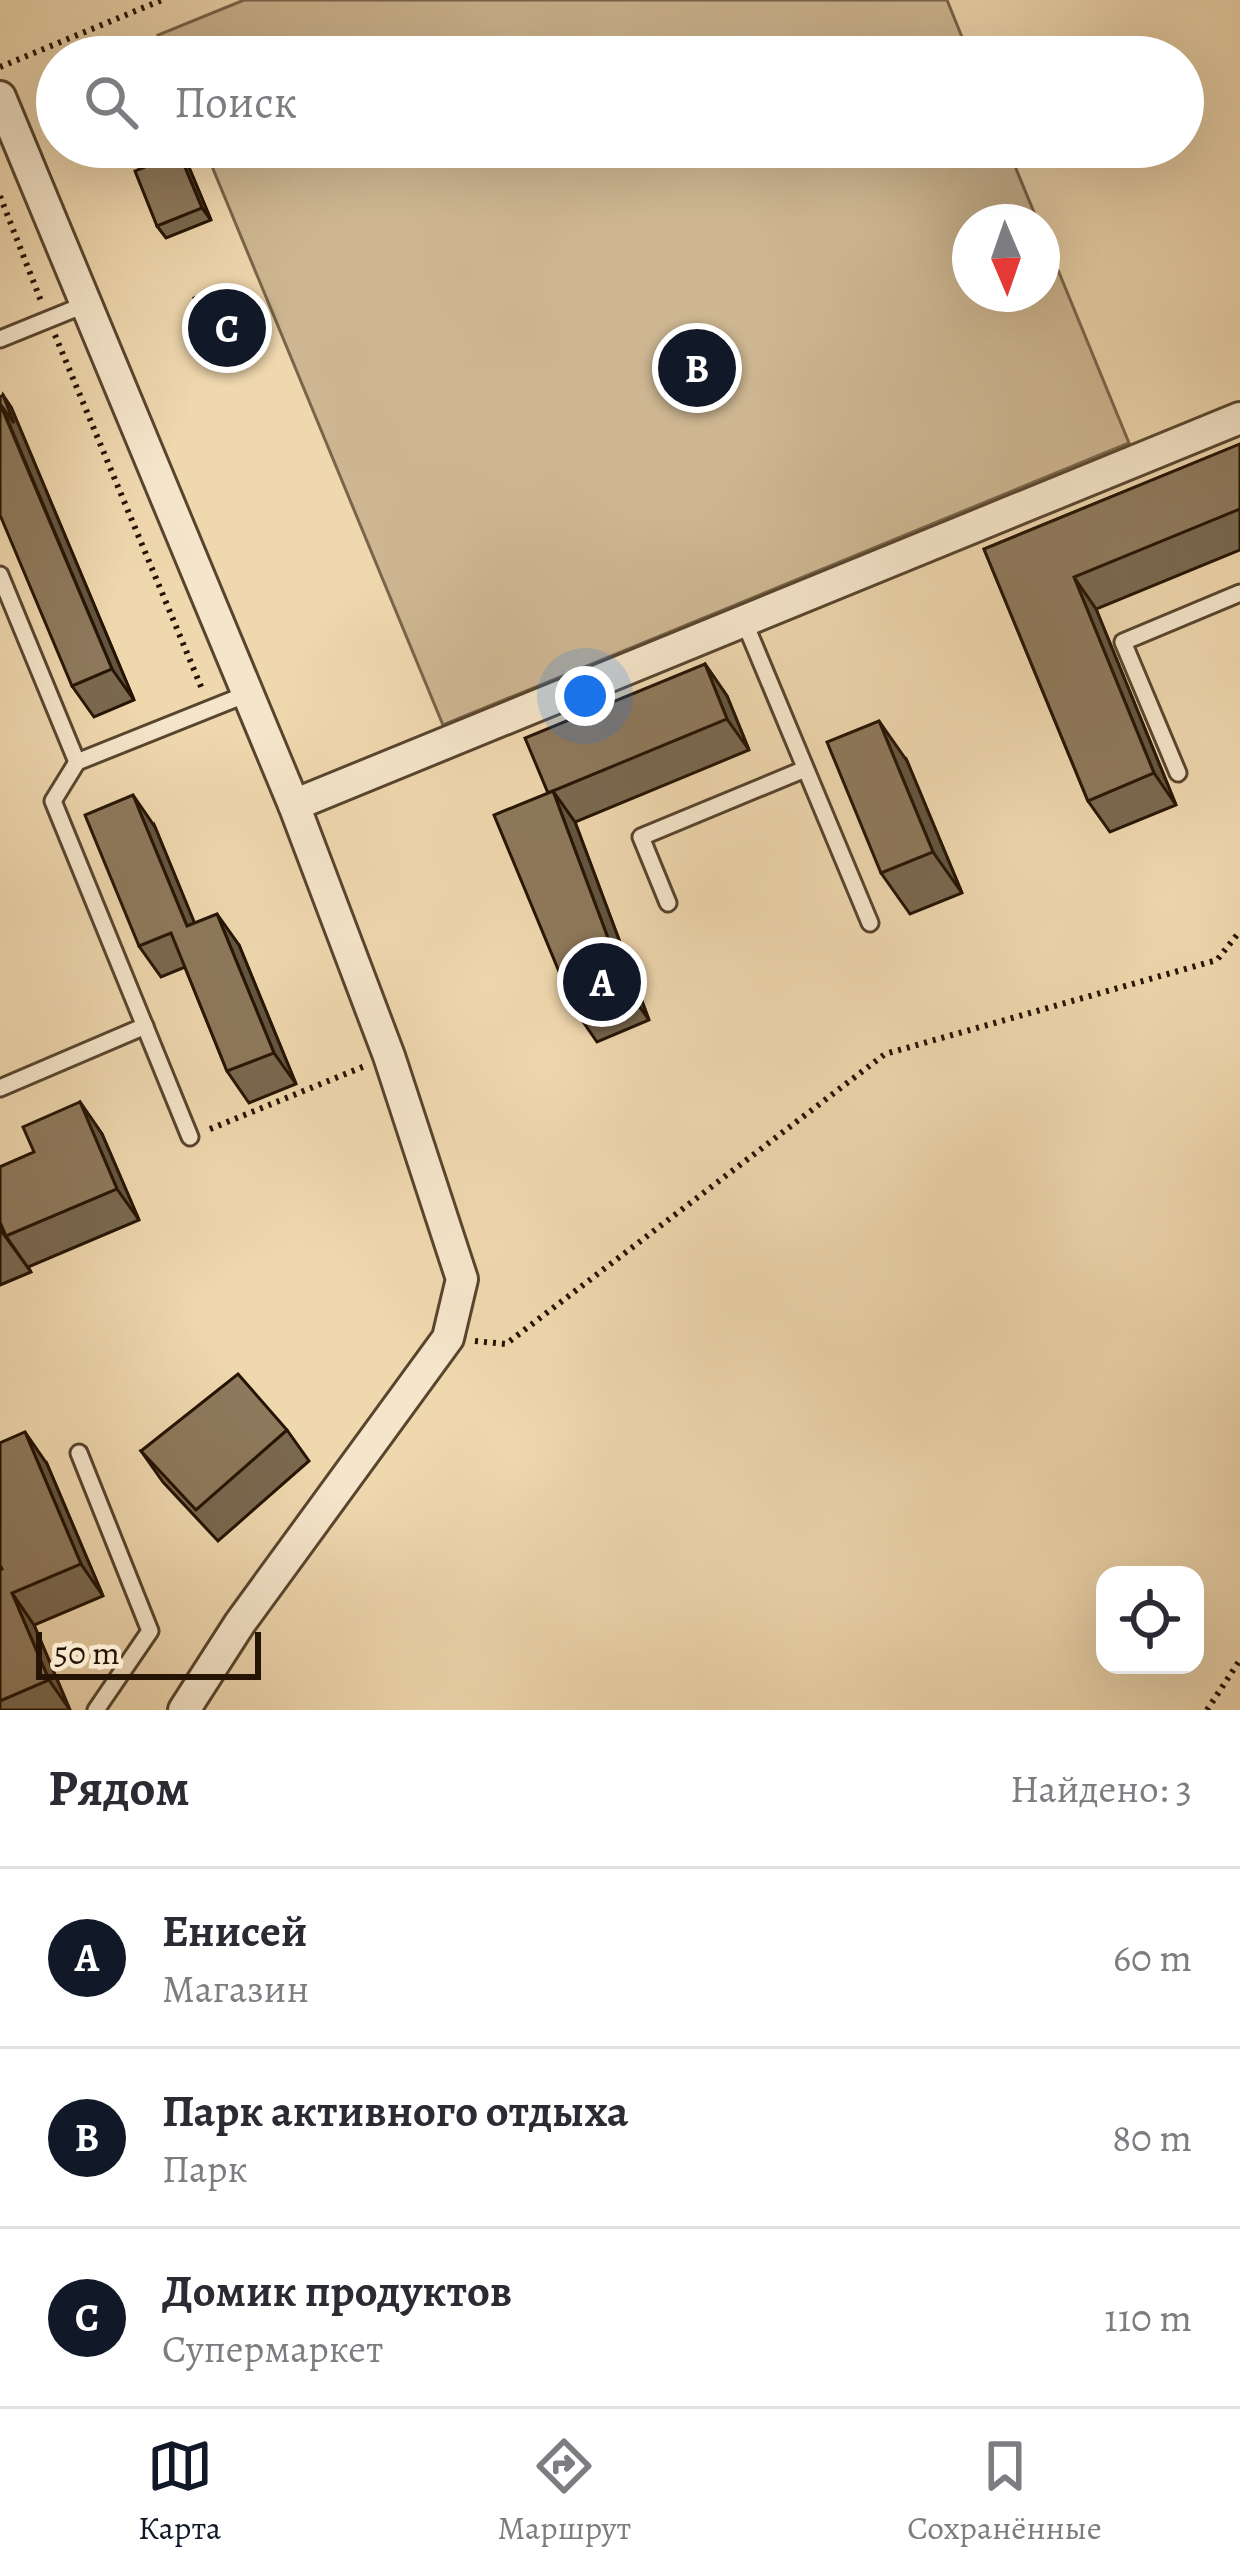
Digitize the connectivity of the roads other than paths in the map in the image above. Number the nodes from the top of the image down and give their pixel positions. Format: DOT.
graph roads {
  1 [pos="0,98"];
  2 [pos="84,305"];
  3 [pos="0,339"];
  4 [pos="1240,418"];
  5 [pos="0,575"];
  6 [pos="1240,593"];
  7 [pos="744,621"];
  8 [pos="247,694"];
  9 [pos="77,762"];
  10 [pos="805,769"];
  11 [pos="1178,773"];
  12 [pos="294,805"];
  13 [pos="668,903"];
  14 [pos="869,923"];
  15 [pos="145,1025"];
  16 [pos="0,1088"];
  17 [pos="190,1137"];
  18 [pos="80,1453"];
  19 [pos="96,1710"];
  20 [pos="184,1710"];
  1 -- 2 [label="street"];
  2 -- 3 [label="lane"];
  2 -- 8 [label="street"];
  4 -- 7 [label="street"];
  5 -- 9 [label="lane"];
  6 -- 11 [label="lane"];
  7 -- 10 [label="lane"];
  7 -- 12 [label="street"];
  8 -- 9 [label="lane"];
  8 -- 12 [label="street"];
  9 -- 15 [label="lane"];
  10 -- 13 [label="lane"];
  10 -- 14 [label="lane"];
  12 -- 20 [label="street"];
  15 -- 16 [label="lane"];
  15 -- 17 [label="lane"];
  18 -- 19 [label="lane"];
}
